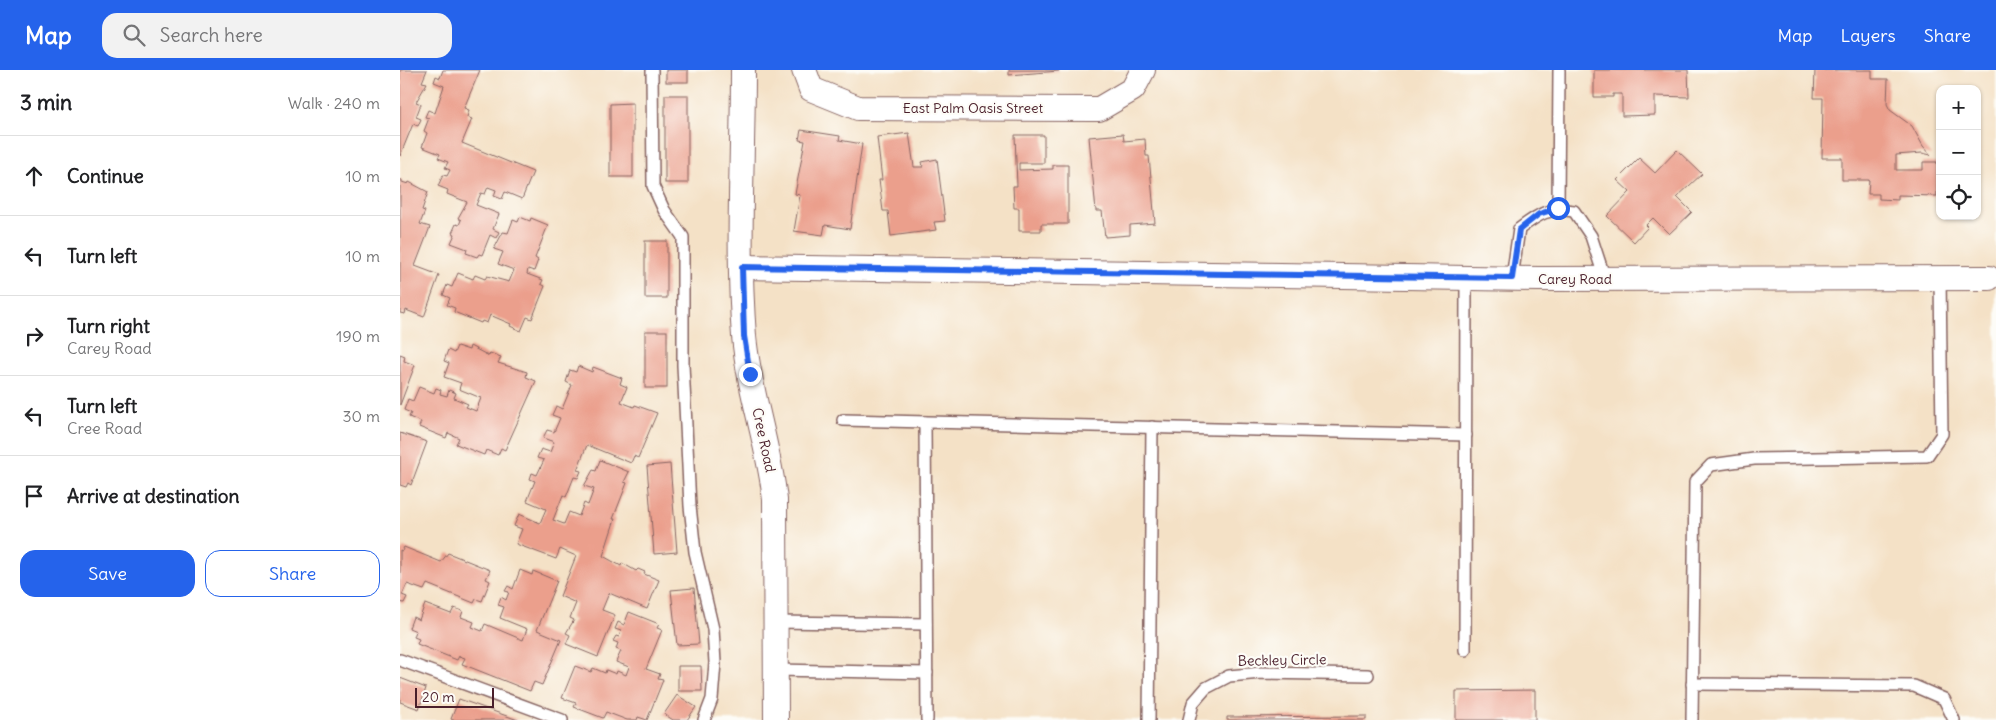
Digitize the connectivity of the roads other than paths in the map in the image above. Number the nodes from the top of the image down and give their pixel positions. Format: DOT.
graph roads {
  1 [pos="652,70"];
  2 [pos="743,70"];
  3 [pos="804,70"];
  4 [pos="1143,70"];
  5 [pos="1559,70"];
  6 [pos="1558,208"];
  7 [pos="742,267"];
  8 [pos="1466,278"];
  9 [pos="1512,278"];
  10 [pos="1940,278"];
  11 [pos="1989,278"];
  12 [pos="1604,279"];
  13 [pos="843,420"];
  14 [pos="924,422"];
  15 [pos="1152,428"];
  16 [pos="1466,435"];
  17 [pos="775,622"];
  18 [pos="926,624"];
  19 [pos="1465,650"];
  20 [pos="400,660"];
  21 [pos="776,670"];
  22 [pos="927,673"];
  23 [pos="1368,675"];
  24 [pos="1692,684"];
  25 [pos="562,720"];
  26 [pos="704,720"];
  27 [pos="776,720"];
  28 [pos="927,720"];
  29 [pos="1149,720"];
  30 [pos="1189,720"];
  31 [pos="1692,720"];
  32 [pos="1954,720"];
  1 -- 26 [label="lane"];
  2 -- 7 [label="street, Cree Road"];
  3 -- 4 [label="street, East Palm Oasis Street"];
  5 -- 6 [label="lane"];
  6 -- 9 [label="lane"];
  6 -- 12 [label="lane"];
  7 -- 8 [label="street, Carey Road"];
  7 -- 17 [label="street, Cree Road"];
  8 -- 9 [label="street, Carey Road"];
  8 -- 16 [label="lane"];
  9 -- 12 [label="street, Carey Road"];
  10 -- 11 [label="street, Carey Road"];
  10 -- 12 [label="street, Carey Road"];
  10 -- 24 [label="lane"];
  13 -- 14 [label="lane"];
  14 -- 15 [label="lane"];
  14 -- 18 [label="lane"];
  15 -- 16 [label="lane"];
  15 -- 29 [label="lane"];
  16 -- 19 [label="lane"];
  17 -- 18 [label="lane"];
  17 -- 21 [label="street, Cree Road"];
  18 -- 22 [label="lane"];
  20 -- 25 [label="lane"];
  21 -- 22 [label="lane"];
  21 -- 27 [label="street, Cree Road"];
  22 -- 28 [label="lane"];
  23 -- 30 [label="lane, Beckley Circle"];
  24 -- 31 [label="lane"];
  24 -- 32 [label="lane"];
}
